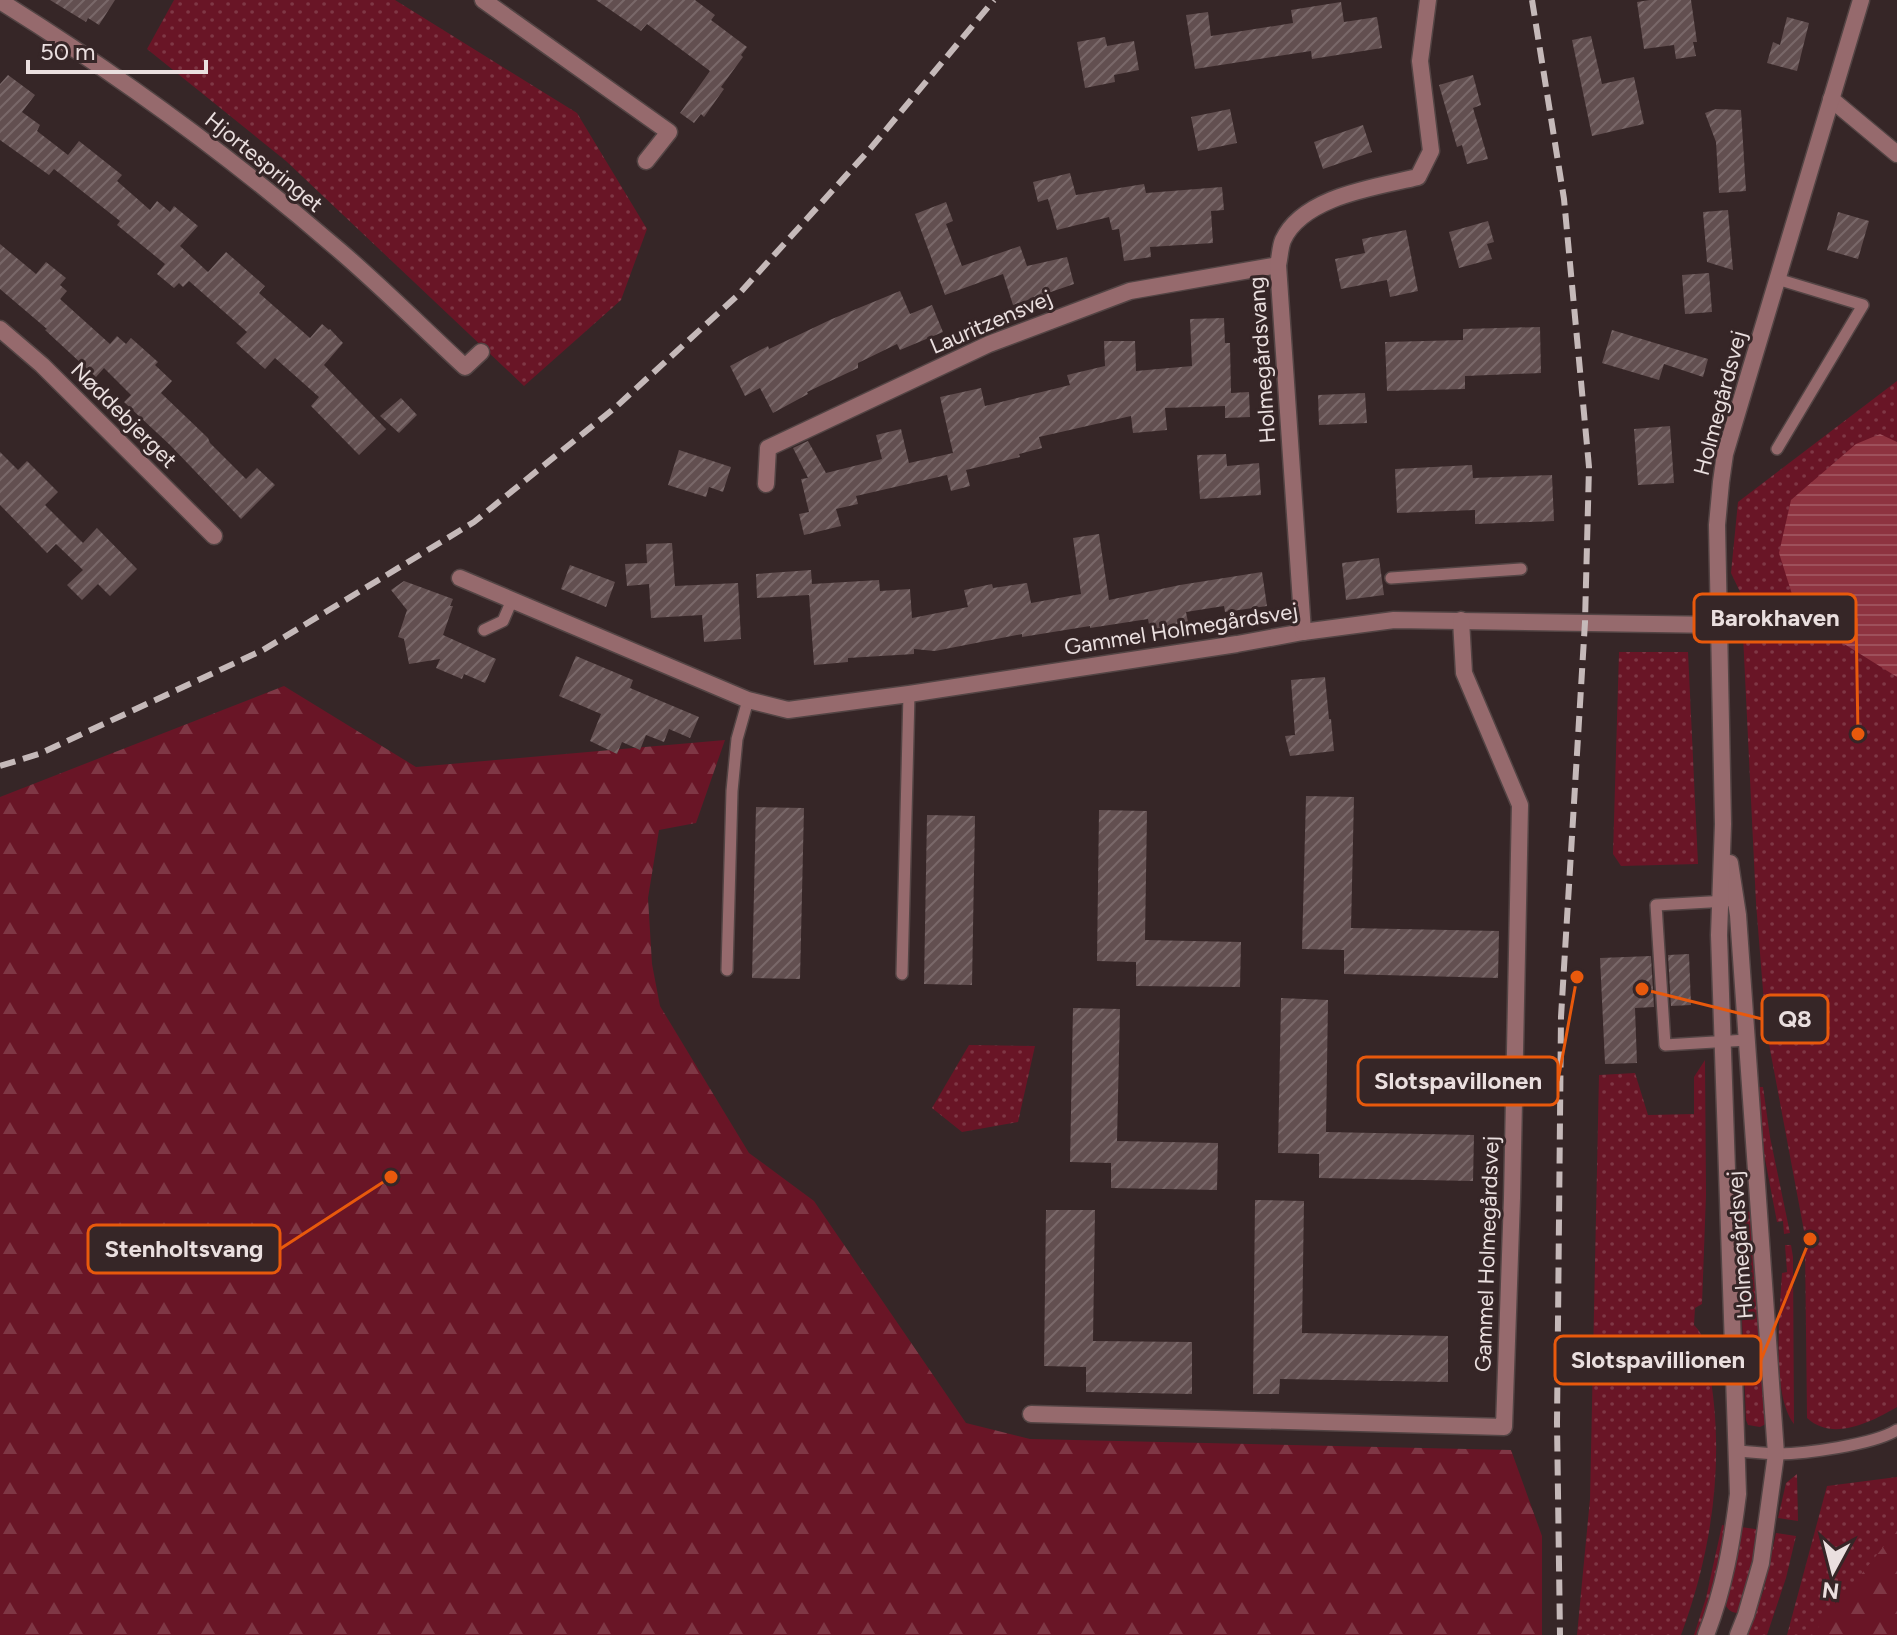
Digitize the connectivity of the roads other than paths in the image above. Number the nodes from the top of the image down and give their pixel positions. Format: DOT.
graph roads {
  1 [pos="483,0"];
  2 [pos="1428,0"];
  3 [pos="1861,0"];
  4 [pos="0,1"];
  5 [pos="1831,99"];
  6 [pos="1897,154"];
  7 [pos="646,161"];
  8 [pos="1278,265"];
  9 [pos="1777,279"];
  10 [pos="0,329"];
  11 [pos="481,352"];
  12 [pos="1777,449"];
  13 [pos="766,484"];
  14 [pos="214,536"];
  15 [pos="1521,569"];
  16 [pos="460,578"];
  17 [pos="1391,578"];
  18 [pos="512,600"];
  19 [pos="1461,620"];
  20 [pos="1719,625"];
  21 [pos="484,630"];
  22 [pos="1303,632"];
  23 [pos="909,694"];
  24 [pos="748,700"];
  25 [pos="1728,901"];
  26 [pos="727,970"];
  27 [pos="902,974"];
  28 [pos="1747,1040"];
  29 [pos="1723,1041"];
  30 [pos="1031,1414"];
  31 [pos="1897,1430"];
  32 [pos="1738,1451"];
  33 [pos="1776,1454"];
  34 [pos="1706,1635"];
  35 [pos="1738,1635"];
  1 -- 7 [label="street"];
  2 -- 8 [label="street, Holmegårdsvang"];
  3 -- 5 [label="street, Holmegårdsvej"];
  4 -- 11 [label="street, Hjortespringet"];
  5 -- 6 [label="street"];
  5 -- 9 [label="street, Holmegårdsvej"];
  8 -- 13 [label="street, Lauritzensvej"];
  8 -- 22 [label="street, Holmegårdsvang"];
  9 -- 12 [label="lane"];
  9 -- 20 [label="street, Holmegårdsvej"];
  10 -- 14 [label="street, Nøddebjerget"];
  15 -- 17 [label="lane"];
  16 -- 18 [label="street, Gammel Holmegårdsvej"];
  18 -- 21 [label="lane"];
  18 -- 24 [label="street, Gammel Holmegårdsvej"];
  19 -- 20 [label="street, Gammel Holmegårdsvej"];
  19 -- 22 [label="street, Gammel Holmegårdsvej"];
  19 -- 30 [label="street, Gammel Holmegårdsvej"];
  20 -- 25 [label="street, Holmegårdsvej"];
  22 -- 23 [label="street, Gammel Holmegårdsvej"];
  23 -- 24 [label="street, Gammel Holmegårdsvej"];
  23 -- 27 [label="lane"];
  24 -- 26 [label="lane"];
  25 -- 28 [label="street, Holmegårdsvej"];
  25 -- 29 [label="street, Holmegårdsvej"];
  25 -- 29 [label="lane"];
  28 -- 29 [label="lane"];
  28 -- 33 [label="street, Holmegårdsvej"];
  29 -- 32 [label="street, Holmegårdsvej"];
  31 -- 33 [label="lane"];
  32 -- 33 [label="lane"];
  32 -- 34 [label="street, Holmegårdsvej"];
  33 -- 35 [label="street, Holmegårdsvej"];
}
